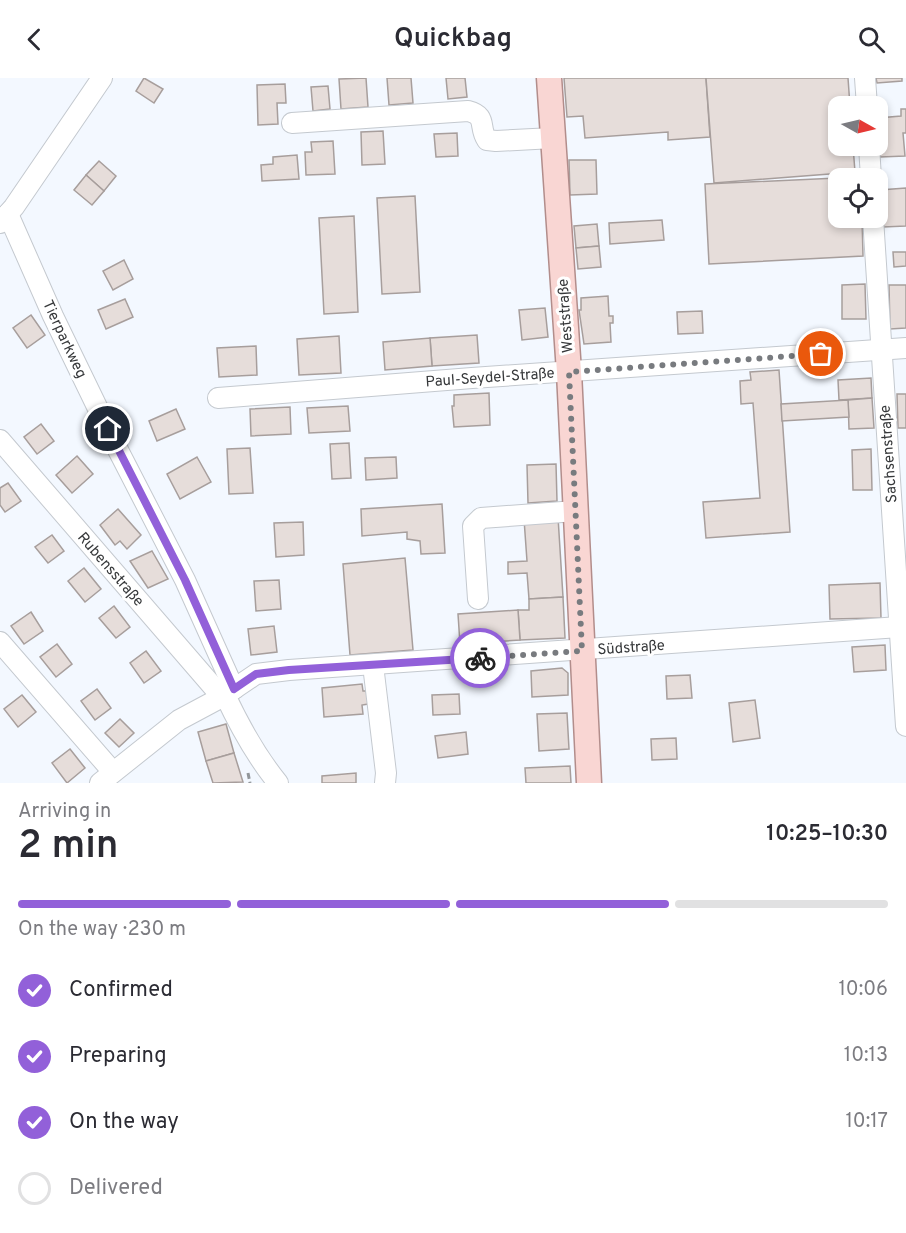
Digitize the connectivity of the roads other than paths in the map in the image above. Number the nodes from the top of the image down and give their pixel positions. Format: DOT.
graph roads {
  1 [pos="102,78"];
  2 [pos="549,78"];
  3 [pos="865,78"];
  4 [pos="866,96"];
  5 [pos="292,123"];
  6 [pos="553,138"];
  7 [pos="4,219"];
  8 [pos="874,228"];
  9 [pos="906,348"];
  10 [pos="881,349"];
  11 [pos="569,372"];
  12 [pos="218,398"];
  13 [pos="0,440"];
  14 [pos="576,511"];
  15 [pos="478,599"];
  16 [pos="899,627"];
  17 [pos="0,642"];
  18 [pos="582,651"];
  19 [pos="373,665"];
  20 [pos="227,694"];
  21 [pos="906,726"];
  22 [pos="106,778"];
  23 [pos="278,783"];
  24 [pos="385,783"];
  25 [pos="589,783"];
  1 -- 7 [label="street"];
  2 -- 6 [label="main road, Weststraße"];
  3 -- 4 [label="street"];
  5 -- 6 [label="street"];
  6 -- 11 [label="main road, Weststraße"];
  7 -- 20 [label="street, Tierparkweg"];
  8 -- 10 [label="street, Sachsenstraße"];
  9 -- 10 [label="street, Paul-Seydel-Straße"];
  10 -- 11 [label="street, Paul-Seydel-Straße"];
  10 -- 16 [label="street, Sachsenstraße"];
  11 -- 12 [label="street, Paul-Seydel-Straße"];
  11 -- 14 [label="main road, Weststraße"];
  13 -- 20 [label="street, Rubensstraße"];
  14 -- 15 [label="street"];
  14 -- 18 [label="main road, Weststraße"];
  16 -- 18 [label="street, Südstraße"];
  16 -- 21 [label="street, Sachsenstraße"];
  17 -- 22 [label="street"];
  18 -- 19 [label="street, Südstraße"];
  18 -- 25 [label="main road, Weststraße"];
  19 -- 20 [label="street, Südstraße"];
  19 -- 24 [label="street"];
  20 -- 22 [label="street, Südstraße"];
  20 -- 23 [label="street"];
}
